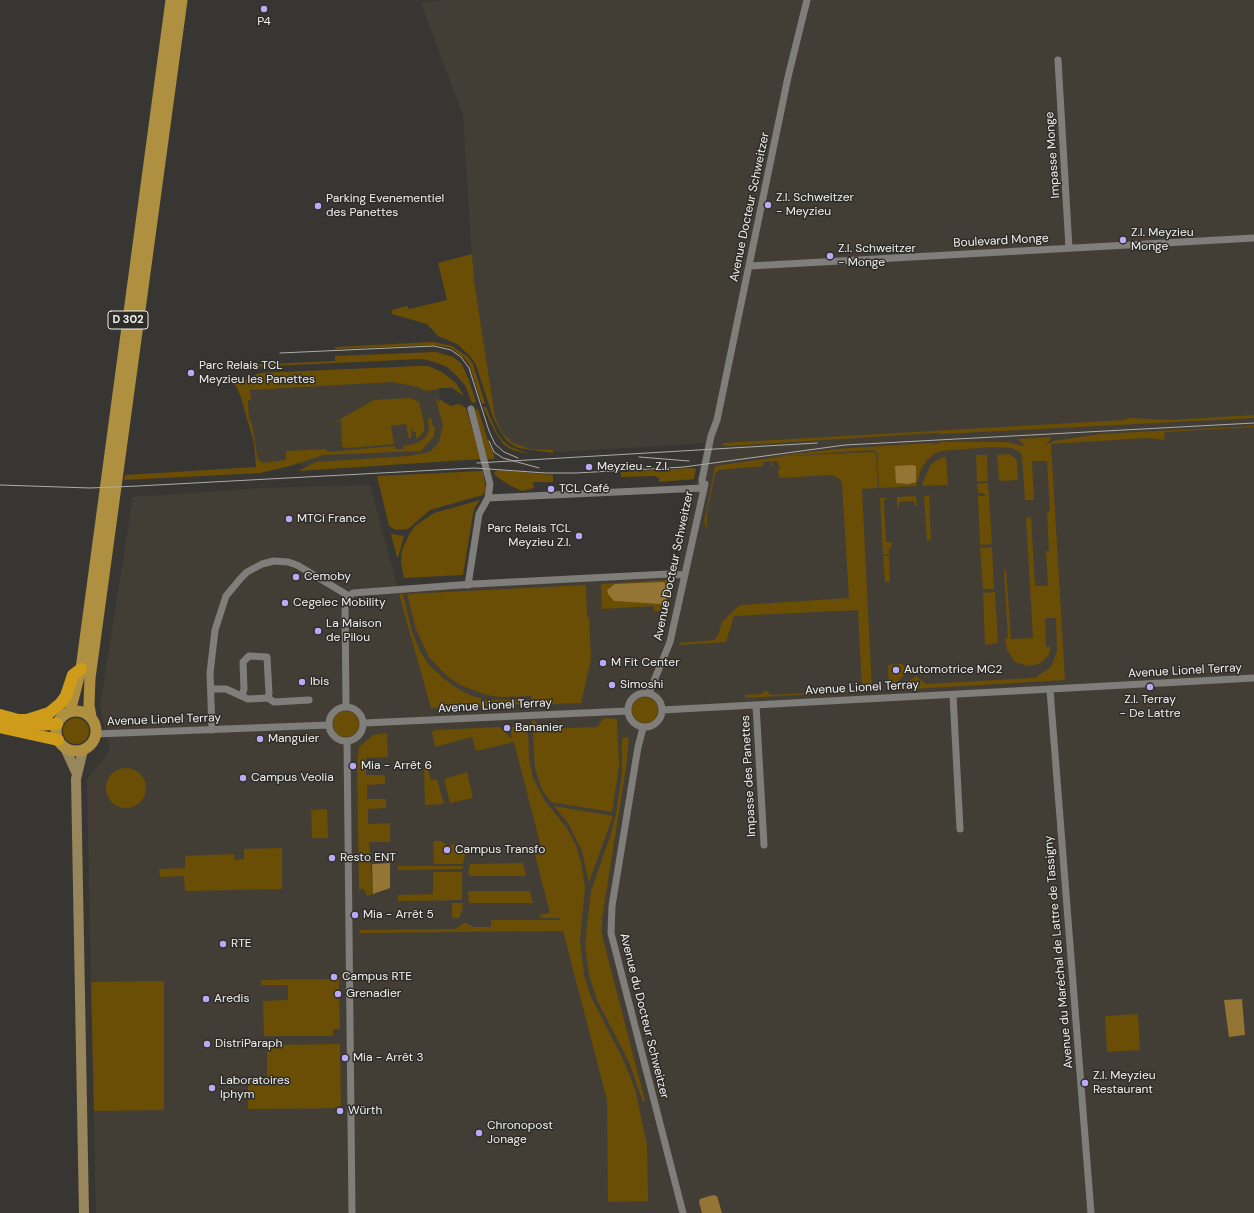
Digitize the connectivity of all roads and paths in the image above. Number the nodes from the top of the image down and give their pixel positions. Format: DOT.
graph roads {
  1 [pos="171,0"];
  2 [pos="182,0"];
  3 [pos="807,0"];
  4 [pos="1058,60"];
  5 [pos="1254,238"];
  6 [pos="1069,248"];
  7 [pos="750,266"];
  8 [pos="471,409"];
  9 [pos="113,469"];
  10 [pos="703,488"];
  11 [pos="488,498"];
  12 [pos="108,506"];
  13 [pos="684,575"];
  14 [pos="468,585"];
  15 [pos="349,596"];
  16 [pos="81,669"];
  17 [pos="1254,678"];
  18 [pos="211,689"];
  19 [pos="1050,690"];
  20 [pos="649,694"];
  21 [pos="953,695"];
  22 [pos="242,696"];
  23 [pos="268,698"];
  24 [pos="309,700"];
  25 [pos="756,705"];
  26 [pos="346,706"];
  27 [pos="662,710"];
  28 [pos="627,711"];
  29 [pos="70,712"];
  30 [pos="0,715"];
  31 [pos="91,717"];
  32 [pos="0,719"];
  33 [pos="364,723"];
  34 [pos="57,724"];
  35 [pos="329,725"];
  36 [pos="0,728"];
  37 [pos="644,728"];
  38 [pos="212,730"];
  39 [pos="96,734"];
  40 [pos="347,741"];
  41 [pos="62,744"];
  42 [pos="84,750"];
  43 [pos="76,772"];
  44 [pos="960,829"];
  45 [pos="764,845"];
  46 [pos="84,1213"];
  47 [pos="352,1213"];
  48 [pos="683,1213"];
  49 [pos="1091,1213"];
  1 -- 9 [label="main road, D 302"];
  2 -- 9 [label="main road, D 302"];
  3 -- 7 [label="street, Avenue Docteur Schweitzer"];
  4 -- 6 [label="street, Impasse Monge"];
  5 -- 6 [label="street, Boulevard Monge"];
  6 -- 7 [label="street, Boulevard Monge"];
  7 -- 10 [label="street, Avenue Docteur Schweitzer"];
  8 -- 11 [label="street"];
  9 -- 12 [label="main road, D 302"];
  10 -- 11 [label="street"];
  10 -- 13 [label="street, Avenue Docteur Schweitzer"];
  11 -- 14 [label="street"];
  12 -- 16 [label="main road, D 302"];
  12 -- 31 [label="main road, D 302"];
  13 -- 14 [label="street"];
  13 -- 20 [label="street, Avenue Docteur Schweitzer"];
  14 -- 15 [label="street"];
  15 -- 18 [label="street"];
  15 -- 26 [label="street"];
  16 -- 29 [label="main road, D 302"];
  16 -- 30 [label="highway"];
  17 -- 19 [label="street, Avenue Lionel Terray"];
  18 -- 22 [label="street"];
  18 -- 38 [label="street"];
  19 -- 21 [label="street, Avenue Lionel Terray"];
  19 -- 49 [label="street, Avenue du Maréchal de Lattre de Tassigny"];
  20 -- 27 [label="street"];
  20 -- 28 [label="street"];
  21 -- 25 [label="street, Avenue Lionel Terray"];
  21 -- 44 [label="street"];
  22 -- 23 [label="street"];
  22 -- 23 [label="street"];
  23 -- 24 [label="street"];
  25 -- 27 [label="street, Avenue Lionel Terray"];
  25 -- 45 [label="street, Impasse des Panettes"];
  26 -- 33 [label="street"];
  26 -- 35 [label="street"];
  27 -- 37 [label="street"];
  28 -- 33 [label="street, Avenue Lionel Terray"];
  28 -- 37 [label="street"];
  29 -- 31 [label="main road"];
  29 -- 34 [label="main road"];
  31 -- 39 [label="main road"];
  32 -- 34 [label="highway"];
  33 -- 40 [label="street"];
  34 -- 41 [label="main road"];
  35 -- 38 [label="street, Avenue Lionel Terray"];
  35 -- 40 [label="street"];
  36 -- 41 [label="highway"];
  37 -- 48 [label="street, Avenue du Docteur Schweitzer"];
  38 -- 39 [label="street, Avenue Lionel Terray"];
  39 -- 42 [label="main road"];
  40 -- 47 [label="street"];
  41 -- 42 [label="main road"];
  41 -- 43 [label="main road"];
  42 -- 43 [label="main road"];
  43 -- 46 [label="main road"];
}
